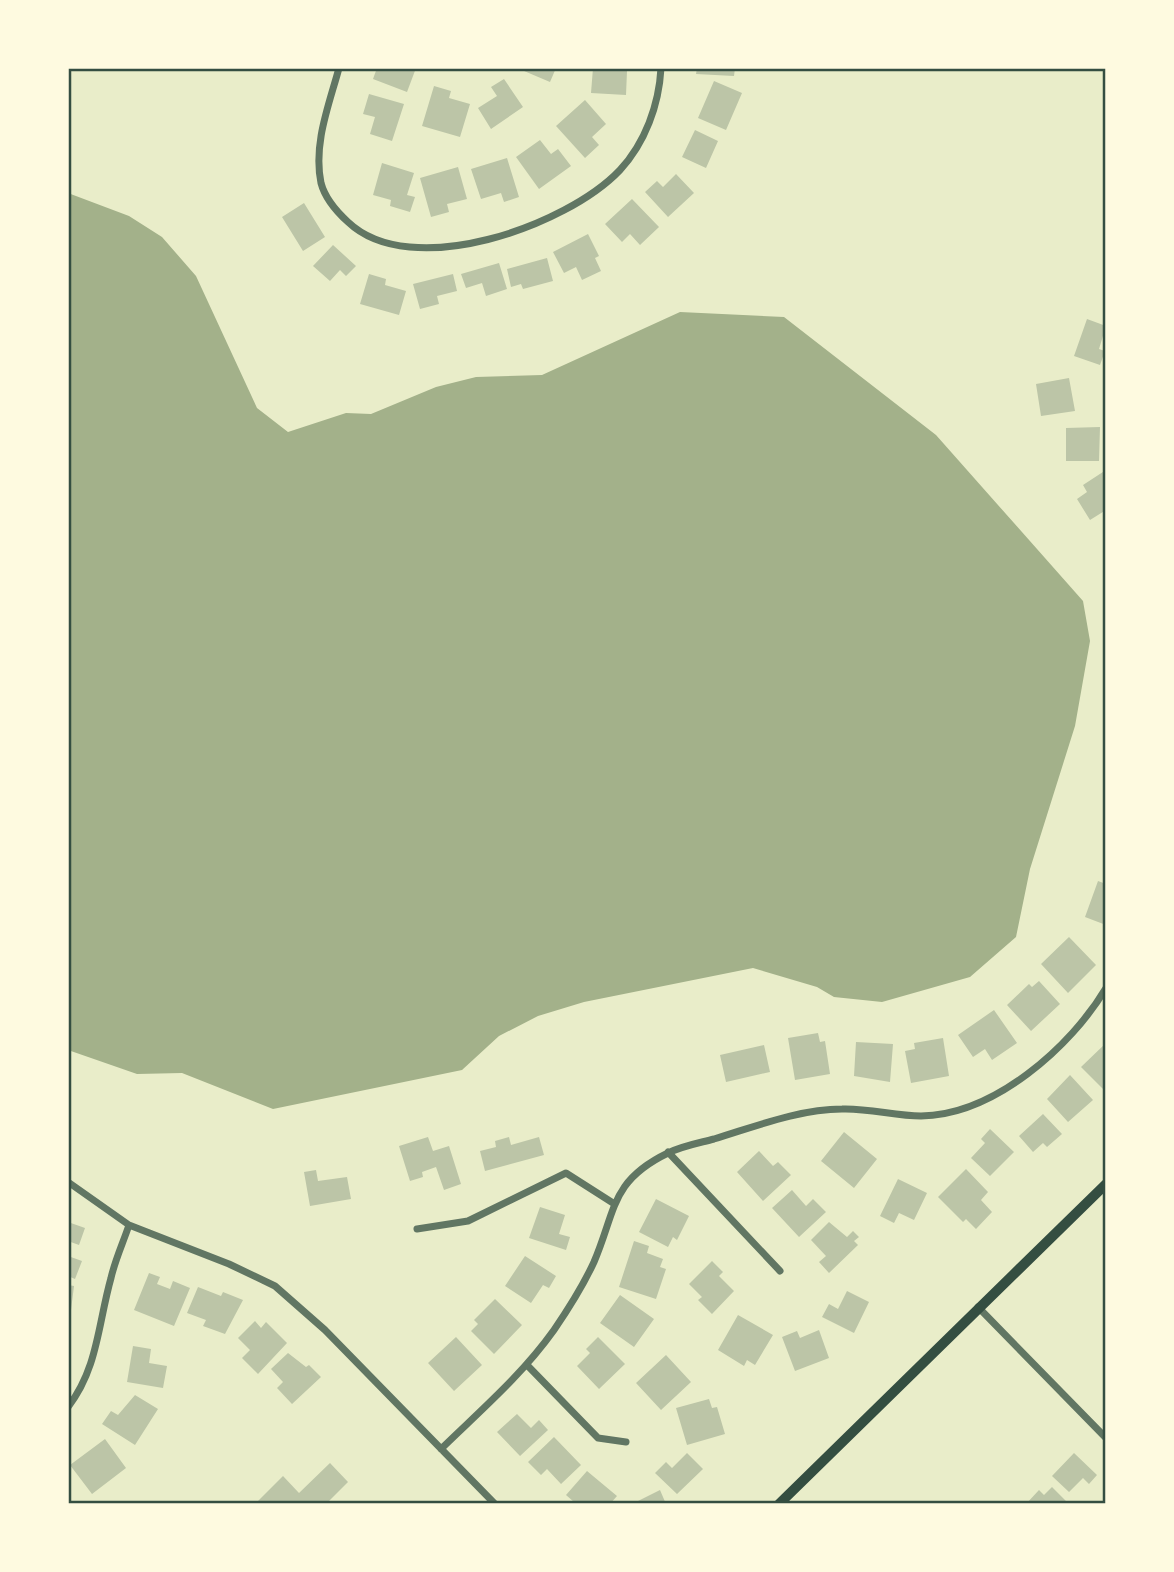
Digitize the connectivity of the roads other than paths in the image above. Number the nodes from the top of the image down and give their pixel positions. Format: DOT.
graph roads {
  1 [pos="339,68"];
  2 [pos="661,68"];
  3 [pos="1106,988"];
  4 [pos="668,1152"];
  5 [pos="68,1182"];
  6 [pos="1106,1184"];
  7 [pos="613,1203"];
  8 [pos="129,1225"];
  9 [pos="417,1229"];
  10 [pos="780,1271"];
  11 [pos="978,1307"];
  12 [pos="527,1365"];
  13 [pos="68,1407"];
  14 [pos="1106,1438"];
  15 [pos="626,1442"];
  16 [pos="441,1449"];
  17 [pos="495,1504"];
  18 [pos="779,1504"];
  1 -- 2 [label="street"];
  3 -- 4 [label="street"];
  4 -- 7 [label="street"];
  4 -- 10 [label="street"];
  5 -- 8 [label="street"];
  6 -- 11 [label="main road"];
  7 -- 9 [label="street"];
  7 -- 12 [label="street"];
  8 -- 13 [label="street"];
  8 -- 16 [label="street"];
  11 -- 14 [label="street"];
  11 -- 18 [label="main road"];
  12 -- 15 [label="street"];
  12 -- 16 [label="street"];
  16 -- 17 [label="street"];
}
